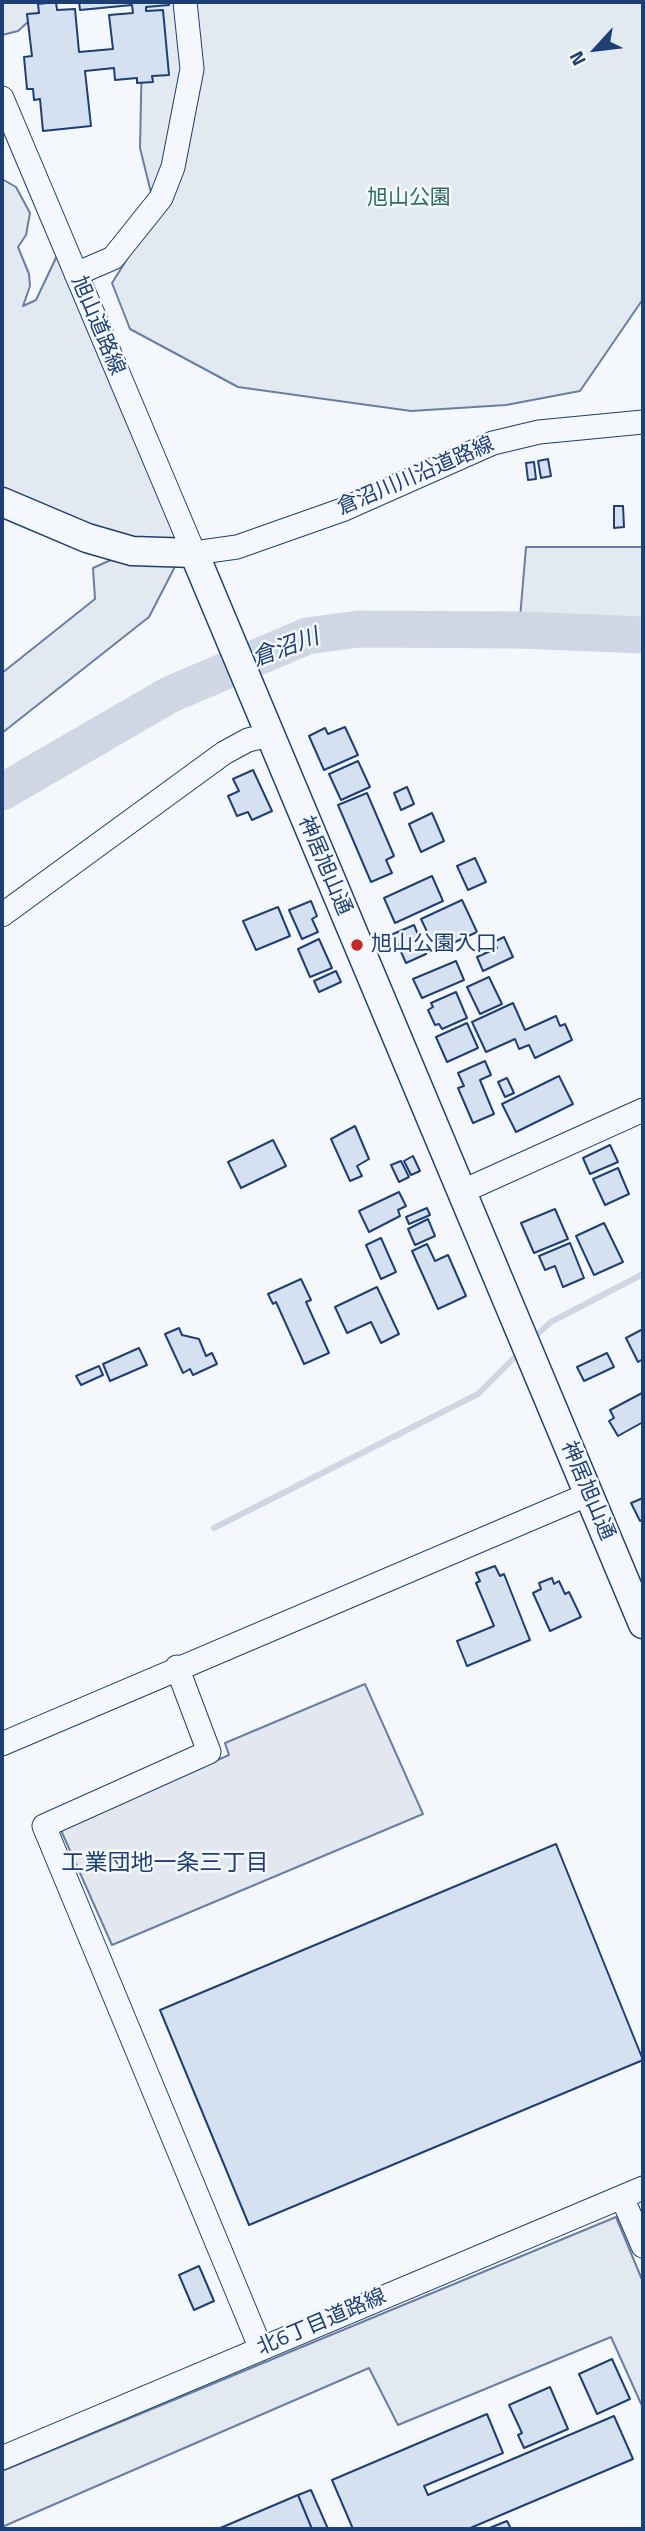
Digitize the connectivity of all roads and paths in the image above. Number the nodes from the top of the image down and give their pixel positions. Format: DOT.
graph roads {
  1 [pos="185,2"];
  2 [pos="2,98"];
  3 [pos="76,274"];
  4 [pos="643,422"];
  5 [pos="2,502"];
  6 [pos="194,553"];
  7 [pos="269,735"];
  8 [pos="2,915"];
  9 [pos="643,1110"];
  10 [pos="461,1192"];
  11 [pos="589,1494"];
  12 [pos="643,1624"];
  13 [pos="177,1667"];
  14 [pos="2,1744"];
  15 [pos="643,2188"];
  16 [pos="622,2197"];
  17 [pos="643,2246"];
  18 [pos="261,2349"];
  19 [pos="2,2458"];
  1 -- 3 [label="street"];
  2 -- 3 [label="street, 旭山道路線"];
  3 -- 6 [label="street, 旭山道路線"];
  4 -- 6 [label="street, 倉沼川川沿道路線"];
  5 -- 6 [label="main road"];
  6 -- 7 [label="main road, 神居旭山通"];
  7 -- 8 [label="street"];
  7 -- 10 [label="main road, 神居旭山通"];
  9 -- 10 [label="street"];
  10 -- 11 [label="main road, 神居旭山通"];
  11 -- 12 [label="main road, 神居旭山通"];
  11 -- 13 [label="street"];
  13 -- 14 [label="street"];
  13 -- 18 [label="street"];
  15 -- 16 [label="street, 北6丁目道路線"];
  16 -- 17 [label="street"];
  16 -- 18 [label="street, 北6丁目道路線"];
  18 -- 19 [label="street, 北6丁目道路線"];
}
